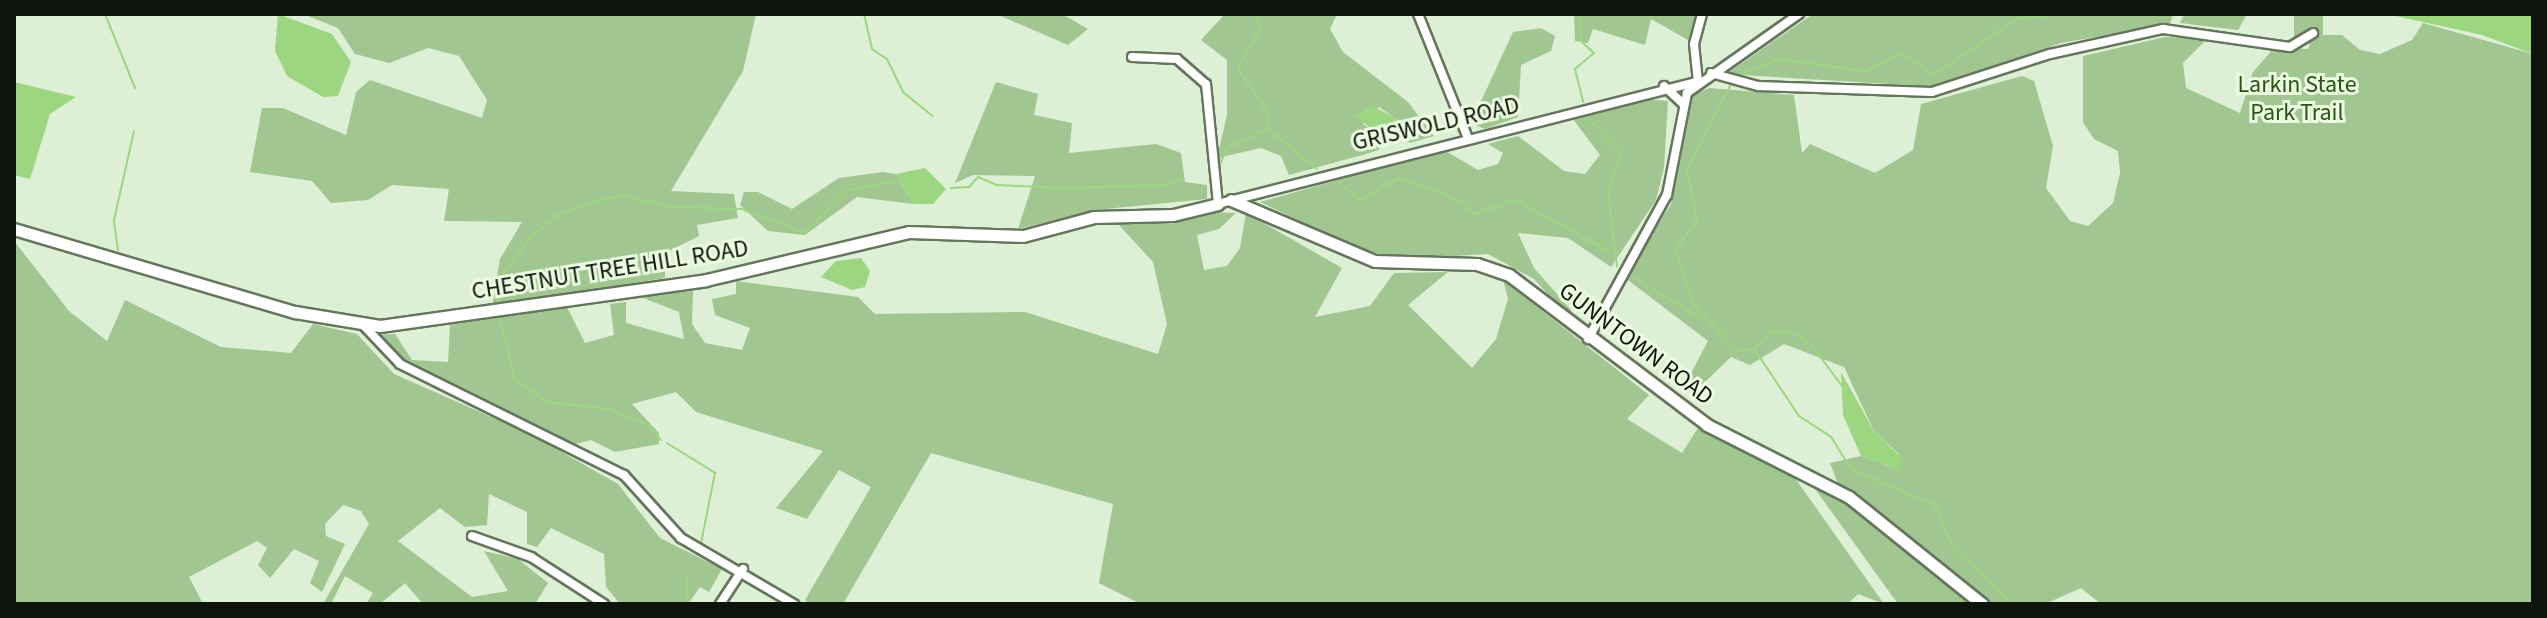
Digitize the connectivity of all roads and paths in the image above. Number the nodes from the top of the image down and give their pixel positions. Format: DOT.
graph roads {
  1 [pos="1418,14"];
  2 [pos="1702,14"];
  3 [pos="1799,14"];
  4 [pos="2313,33"];
  5 [pos="1132,57"];
  6 [pos="1711,73"];
  7 [pos="1698,82"];
  8 [pos="1664,86"];
  9 [pos="1682,103"];
  10 [pos="1467,136"];
  11 [pos="1231,200"];
  12 [pos="1218,204"];
  13 [pos="14,229"];
  14 [pos="364,326"];
  15 [pos="1588,339"];
  16 [pos="472,536"];
  17 [pos="743,569"];
  18 [pos="604,604"];
  19 [pos="720,604"];
  20 [pos="794,604"];
  21 [pos="1982,604"];
  1 -- 10 [label="street"];
  2 -- 7 [label="street"];
  3 -- 6 [label="street"];
  4 -- 6 [label="street"];
  5 -- 12 [label="street"];
  6 -- 7 [label="street"];
  7 -- 8 [label="street, GRISWOLD ROAD"];
  7 -- 9 [label="street"];
  8 -- 9 [label="street"];
  8 -- 10 [label="street, GRISWOLD ROAD"];
  9 -- 15 [label="street"];
  10 -- 11 [label="street, GRISWOLD ROAD"];
  11 -- 12 [label="street, GRISWOLD ROAD"];
  11 -- 15 [label="street, GUNNTOWN ROAD"];
  12 -- 14 [label="street, CHESTNUT TREE HILL ROAD"];
  13 -- 14 [label="street, CHESTNUT TREE HILL ROAD"];
  14 -- 17 [label="street"];
  15 -- 21 [label="street, GUNNTOWN ROAD"];
  16 -- 18 [label="street"];
  17 -- 19 [label="street"];
  17 -- 20 [label="street"];
}
